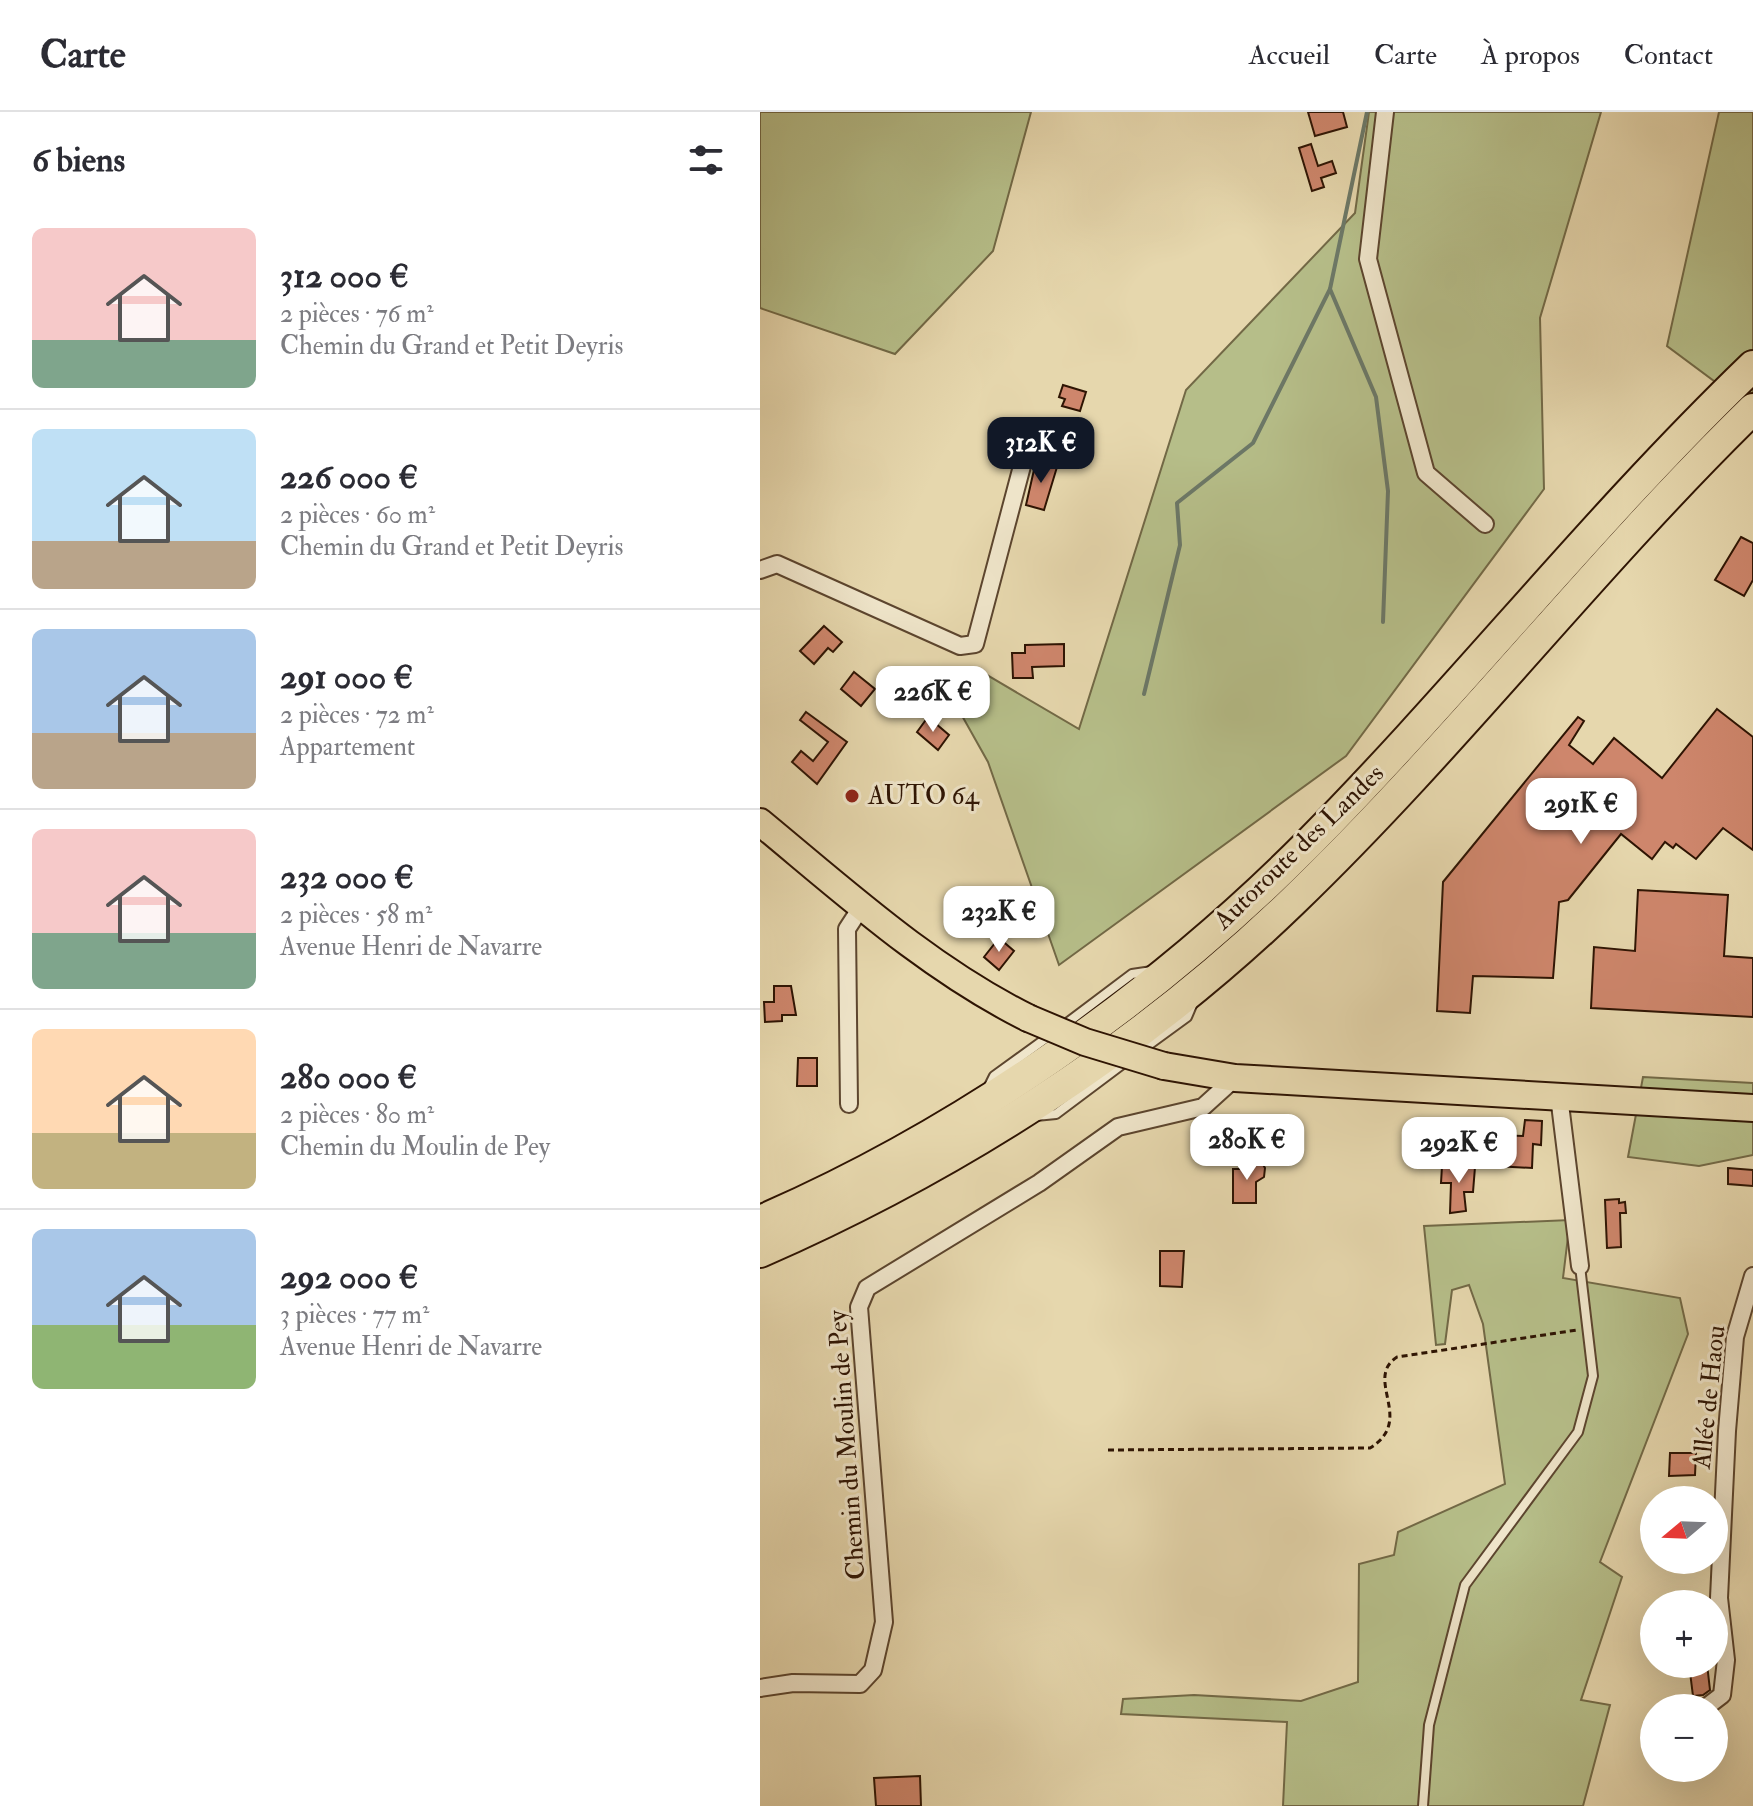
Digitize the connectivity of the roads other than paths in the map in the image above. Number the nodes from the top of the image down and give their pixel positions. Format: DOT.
graph roads {
  1 [pos="1385,112"];
  2 [pos="1753,366"];
  3 [pos="1753,409"];
  4 [pos="1031,432"];
  5 [pos="1485,524"];
  6 [pos="760,570"];
  7 [pos="760,822"];
  8 [pos="862,906"];
  9 [pos="1235,1078"];
  10 [pos="1559,1096"];
  11 [pos="849,1104"];
  12 [pos="1753,1108"];
  13 [pos="760,1221"];
  14 [pos="760,1252"];
  15 [pos="1580,1266"];
  16 [pos="1753,1276"];
  17 [pos="760,1688"];
  18 [pos="1722,1694"];
  19 [pos="1423,1806"];
  1 -- 5 [label="street"];
  2 -- 13 [label="highway, Autoroute des Landes"];
  3 -- 14 [label="highway, Autoroute des Landes"];
  4 -- 6 [label="street"];
  7 -- 8 [label="main road"];
  8 -- 9 [label="main road, bridge"];
  8 -- 11 [label="street"];
  9 -- 10 [label="main road"];
  9 -- 17 [label="street, Chemin du Moulin de Pey"];
  10 -- 12 [label="main road"];
  10 -- 15 [label="street"];
  15 -- 19 [label="lane"];
  16 -- 18 [label="street, Allée de Haou"];
}
